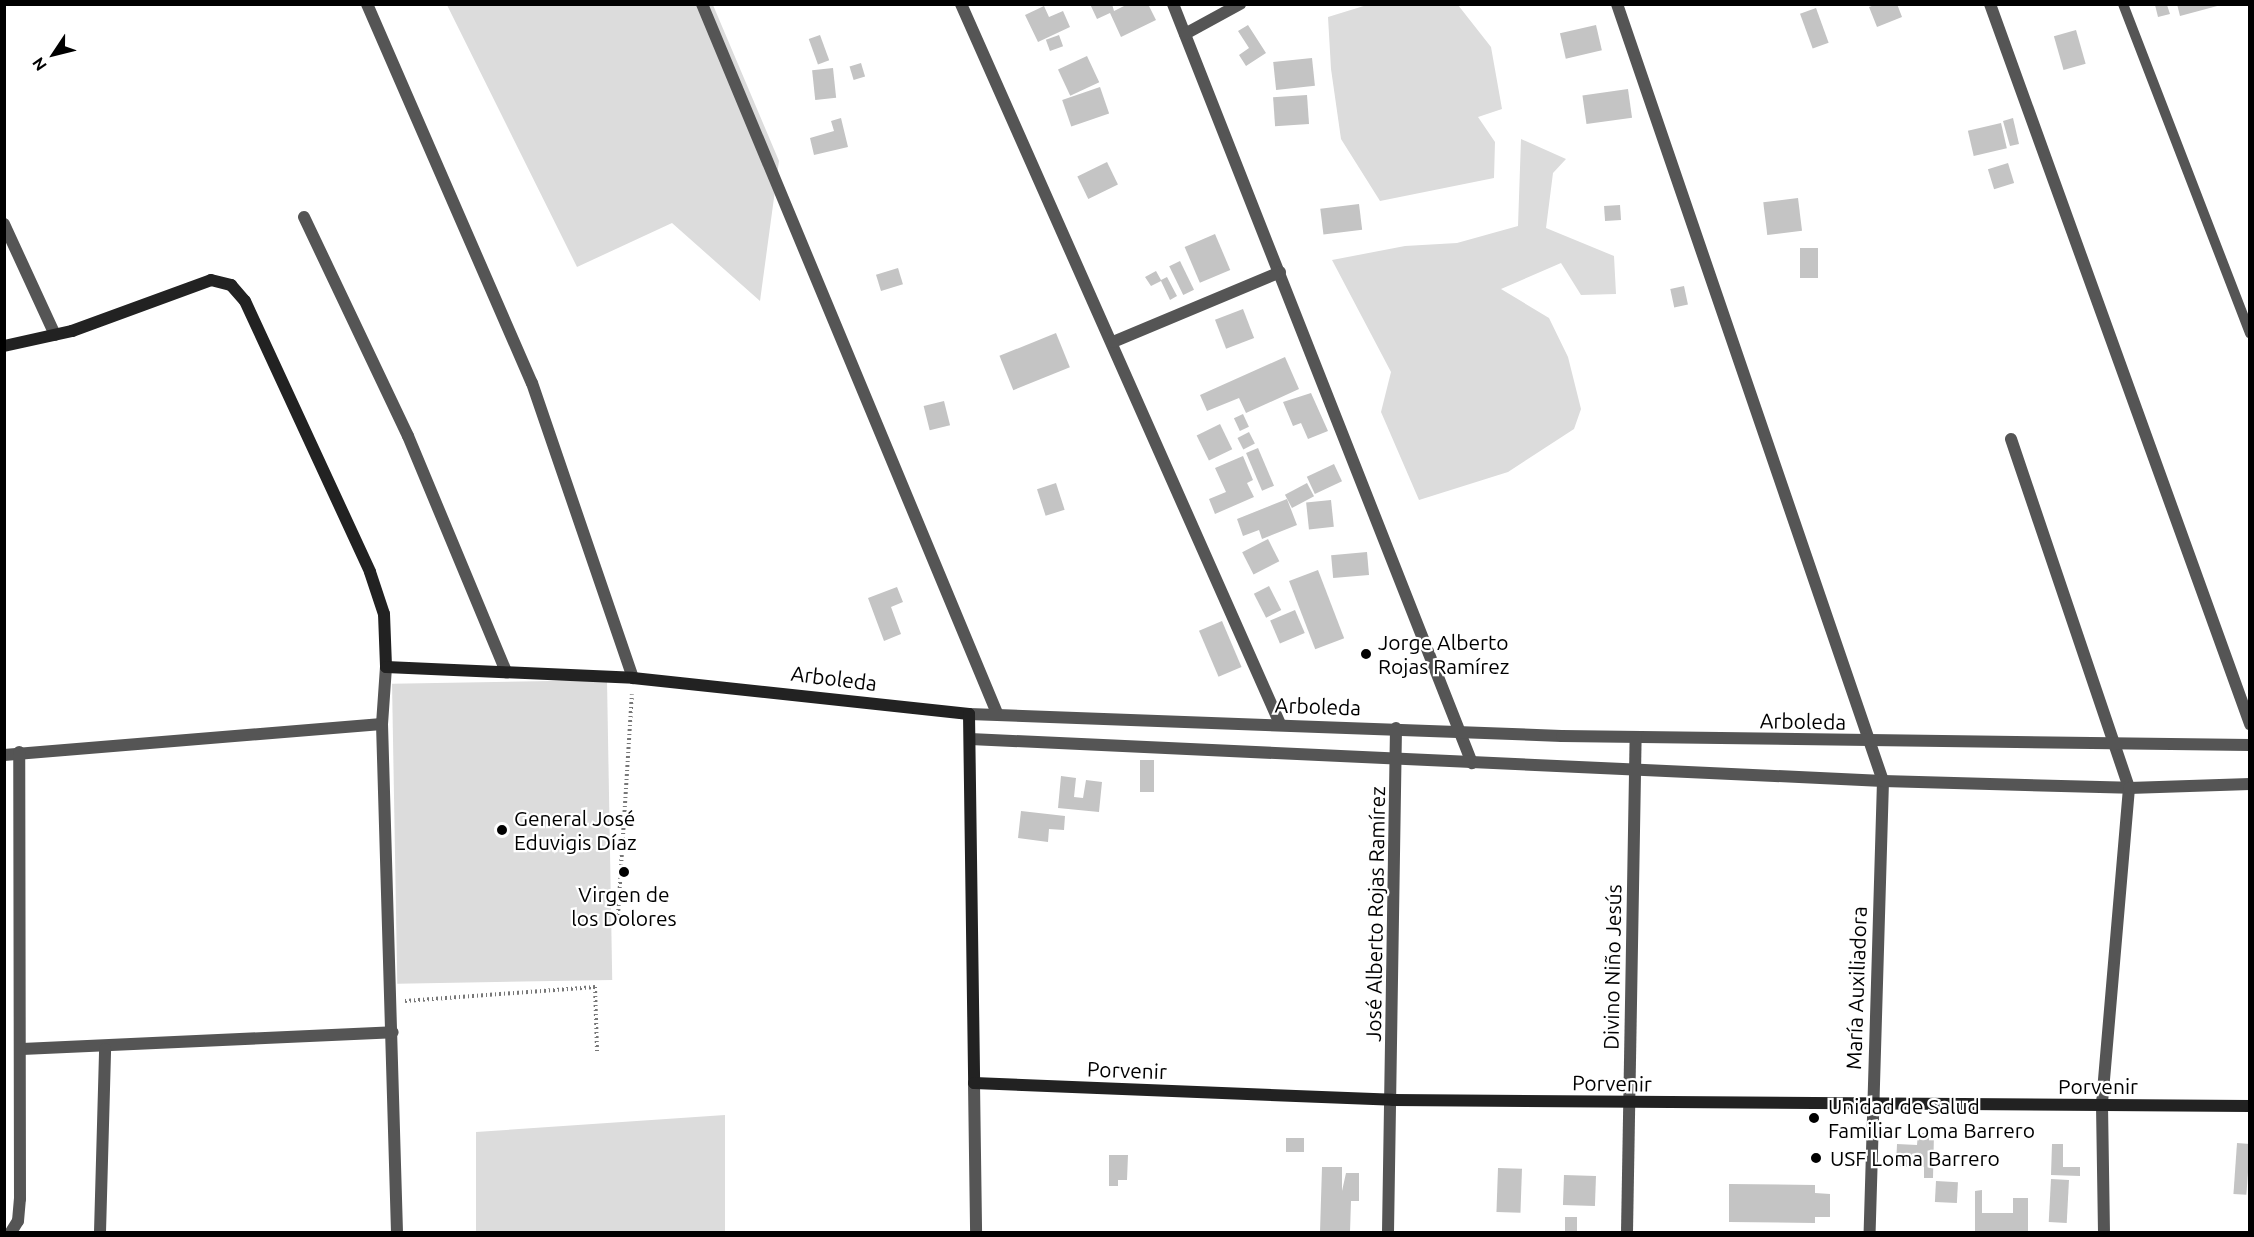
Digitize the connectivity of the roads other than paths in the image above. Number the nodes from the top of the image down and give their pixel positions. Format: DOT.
graph roads {
  1 [pos="367,4"];
  2 [pos="702,4"];
  3 [pos="961,4"];
  4 [pos="1173,4"];
  5 [pos="1240,4"];
  6 [pos="1617,4"];
  7 [pos="1990,4"];
  8 [pos="2123,4"];
  9 [pos="1185,34"];
  10 [pos="304,217"];
  11 [pos="4,224"];
  12 [pos="1280,272"];
  13 [pos="2250,333"];
  14 [pos="55,336"];
  15 [pos="1113,342"];
  16 [pos="4,346"];
  17 [pos="2011,439"];
  18 [pos="386,667"];
  19 [pos="506,672"];
  20 [pos="633,678"];
  21 [pos="997,713"];
  22 [pos="969,714"];
  23 [pos="382,724"];
  24 [pos="1280,724"];
  25 [pos="2250,724"];
  26 [pos="1396,728"];
  27 [pos="1460,731"];
  28 [pos="1636,737"];
  29 [pos="970,740"];
  30 [pos="1872,741"];
  31 [pos="2118,745"];
  32 [pos="2250,746"];
  33 [pos="19,752"];
  34 [pos="4,755"];
  35 [pos="1396,760"];
  36 [pos="1472,764"];
  37 [pos="1635,772"];
  38 [pos="1883,781"];
  39 [pos="2250,784"];
  40 [pos="2129,788"];
  41 [pos="393,1032"];
  42 [pos="22,1049"];
  43 [pos="105,1049"];
  44 [pos="974,1083"];
  45 [pos="1393,1100"];
  46 [pos="1628,1102"];
  47 [pos="2102,1105"];
  48 [pos="1870,1106"];
  49 [pos="2250,1106"];
  50 [pos="11,1233"];
  51 [pos="100,1233"];
  52 [pos="397,1233"];
  53 [pos="976,1233"];
  54 [pos="1388,1233"];
  55 [pos="1627,1233"];
  56 [pos="1870,1233"];
  57 [pos="2104,1233"];
  1 -- 20 [label="street"];
  2 -- 21 [label="street"];
  3 -- 15 [label="street"];
  4 -- 9 [label="street"];
  5 -- 9 [label="street"];
  6 -- 30 [label="street, María Auxiliadora"];
  7 -- 25 [label="street"];
  8 -- 13 [label="lane"];
  9 -- 12 [label="street"];
  10 -- 19 [label="street"];
  11 -- 14 [label="street"];
  12 -- 15 [label="street"];
  12 -- 27 [label="street"];
  14 -- 16 [label="street"];
  14 -- 18 [label="street"];
  15 -- 24 [label="street"];
  17 -- 31 [label="street"];
  18 -- 19 [label="street, Arboleda"];
  18 -- 23 [label="street"];
  19 -- 20 [label="street, Arboleda"];
  20 -- 22 [label="street, Arboleda"];
  21 -- 22 [label="street, Arboleda"];
  21 -- 24 [label="street, Arboleda"];
  22 -- 29 [label="street"];
  23 -- 33 [label="street"];
  23 -- 41 [label="street"];
  24 -- 26 [label="street, Arboleda"];
  26 -- 27 [label="street, Arboleda"];
  26 -- 35 [label="street, José Alberto Rojas Ramírez"];
  27 -- 28 [label="street, Arboleda"];
  27 -- 36 [label="street"];
  28 -- 30 [label="street, Arboleda"];
  28 -- 37 [label="street, Divino Niño Jesús"];
  29 -- 35 [label="street"];
  29 -- 44 [label="street"];
  30 -- 31 [label="street, Arboleda"];
  30 -- 38 [label="street, María Auxiliadora"];
  31 -- 32 [label="street, Arboleda"];
  31 -- 40 [label="street"];
  33 -- 34 [label="street"];
  33 -- 42 [label="street"];
  35 -- 36 [label="street"];
  35 -- 45 [label="street, José Alberto Rojas Ramírez"];
  36 -- 37 [label="street"];
  37 -- 38 [label="street"];
  37 -- 46 [label="street, Divino Niño Jesús"];
  38 -- 40 [label="street"];
  38 -- 48 [label="street, María Auxiliadora"];
  39 -- 40 [label="street"];
  40 -- 47 [label="street"];
  41 -- 43 [label="street"];
  41 -- 52 [label="street"];
  42 -- 43 [label="street"];
  42 -- 50 [label="street"];
  43 -- 51 [label="street"];
  44 -- 45 [label="street, Porvenir"];
  44 -- 53 [label="street"];
  45 -- 46 [label="street, Porvenir"];
  45 -- 54 [label="street, José Alberto Rojas Ramírez"];
  46 -- 48 [label="street, Porvenir"];
  46 -- 55 [label="street, Divino Niño Jesús"];
  47 -- 48 [label="street, Porvenir"];
  47 -- 49 [label="street, Porvenir"];
  47 -- 57 [label="street"];
  48 -- 56 [label="street, María Auxiliadora"];
}
